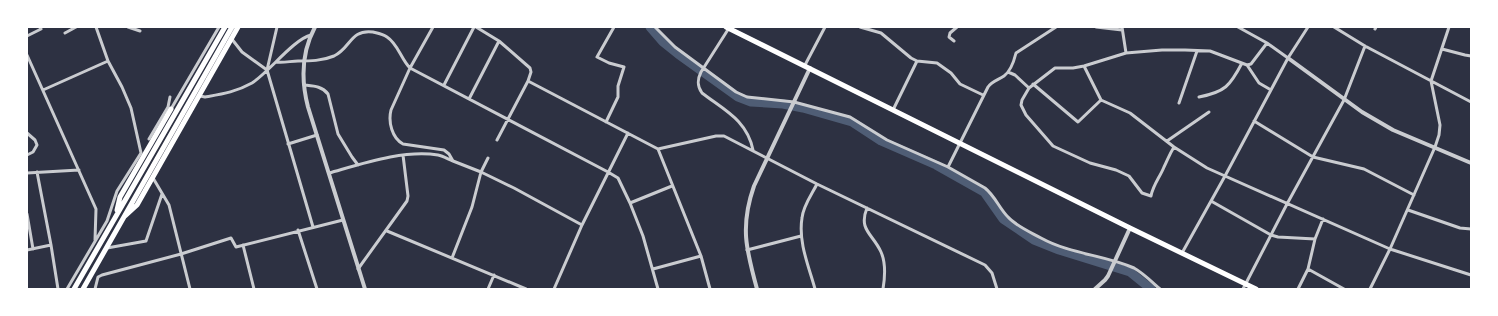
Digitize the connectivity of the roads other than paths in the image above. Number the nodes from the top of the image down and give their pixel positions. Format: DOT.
graph roads {
  1 [pos="40,27"];
  2 [pos="76,27"];
  3 [pos="96,27"];
  4 [pos="128,27"];
  5 [pos="222,27"];
  6 [pos="232,27"];
  7 [pos="238,27"];
  8 [pos="277,27"];
  9 [pos="315,27"];
  10 [pos="433,27"];
  11 [pos="475,27"];
  12 [pos="614,27"];
  13 [pos="655,27"];
  14 [pos="825,27"];
  15 [pos="860,27"];
  16 [pos="878,27"];
  17 [pos="957,27"];
  18 [pos="1056,27"];
  19 [pos="1096,27"];
  20 [pos="1238,27"];
  21 [pos="1308,27"];
  22 [pos="1334,27"];
  23 [pos="1449,27"];
  24 [pos="728,28"];
  25 [pos="1122,28"];
  26 [pos="140,31"];
  27 [pos="876,32"];
  28 [pos="65,33"];
  29 [pos="311,35"];
  30 [pos="27,36"];
  31 [pos="231,39"];
  32 [pos="499,41"];
  33 [pos="954,41"];
  34 [pos="1267,43"];
  35 [pos="1365,46"];
  36 [pos="1442,49"];
  37 [pos="1197,51"];
  38 [pos="1126,53"];
  39 [pos="27,55"];
  40 [pos="1471,56"];
  41 [pos="1288,58"];
  42 [pos="108,61"];
  43 [pos="917,61"];
  44 [pos="276,62"];
  45 [pos="304,62"];
  46 [pos="1242,63"];
  47 [pos="804,66"];
  48 [pos="1084,66"];
  49 [pos="1247,66"];
  50 [pos="410,68"];
  51 [pos="704,68"];
  52 [pos="810,68"];
  53 [pos="266,70"];
  54 [pos="1008,72"];
  55 [pos="528,81"];
  56 [pos="1431,81"];
  57 [pos="1033,84"];
  58 [pos="304,85"];
  59 [pos="444,85"];
  60 [pos="1029,88"];
  61 [pos="43,90"];
  62 [pos="1271,90"];
  63 [pos="983,95"];
  64 [pos="200,96"];
  65 [pos="170,97"];
  66 [pos="1199,97"];
  67 [pos="469,99"];
  68 [pos="1101,100"];
  69 [pos="1344,100"];
  70 [pos="794,102"];
  71 [pos="1471,102"];
  72 [pos="1179,103"];
  73 [pos="169,108"];
  74 [pos="893,110"];
  75 [pos="1209,112"];
  76 [pos="187,117"];
  77 [pos="508,119"];
  78 [pos="1254,121"];
  79 [pos="606,122"];
  80 [pos="27,133"];
  81 [pos="628,134"];
  82 [pos="317,135"];
  83 [pos="149,139"];
  84 [pos="497,140"];
  85 [pos="1167,141"];
  86 [pos="960,142"];
  87 [pos="288,144"];
  88 [pos="1174,147"];
  89 [pos="1435,148"];
  90 [pos="658,149"];
  91 [pos="753,150"];
  92 [pos="27,155"];
  93 [pos="403,155"];
  94 [pos="767,157"];
  95 [pos="1313,157"];
  96 [pos="488,158"];
  97 [pos="453,161"];
  98 [pos="1471,163"];
  99 [pos="358,165"];
  100 [pos="948,167"];
  101 [pos="79,170"];
  102 [pos="28,172"];
  103 [pos="37,172"];
  104 [pos="481,172"];
  105 [pos="608,172"];
  106 [pos="329,173"];
  107 [pos="1225,176"];
  108 [pos="153,178"];
  109 [pos="817,184"];
  110 [pos="672,186"];
  111 [pos="162,194"];
  112 [pos="1414,195"];
  113 [pos="1210,201"];
  114 [pos="630,202"];
  115 [pos="1287,204"];
  116 [pos="867,208"];
  117 [pos="1408,210"];
  118 [pos="27,214"];
  119 [pos="115,217"];
  120 [pos="1323,219"];
  121 [pos="343,220"];
  122 [pos="120,221"];
  123 [pos="582,225"];
  124 [pos="313,227"];
  125 [pos="1130,228"];
  126 [pos="1471,229"];
  127 [pos="298,230"];
  128 [pos="387,231"];
  129 [pos="1271,235"];
  130 [pos="801,236"];
  131 [pos="1315,239"];
  132 [pos="94,242"];
  133 [pos="51,245"];
  134 [pos="242,245"];
  135 [pos="33,249"];
  136 [pos="105,249"];
  137 [pos="1390,249"];
  138 [pos="27,250"];
  139 [pos="748,250"];
  140 [pos="1182,253"];
  141 [pos="181,254"];
  142 [pos="701,256"];
  143 [pos="452,258"];
  144 [pos="1115,262"];
  145 [pos="358,269"];
  146 [pos="653,269"];
  147 [pos="1308,270"];
  148 [pos="494,276"];
  149 [pos="1471,276"];
  150 [pos="1244,286"];
  151 [pos="84,288"];
  152 [pos="58,289"];
  153 [pos="67,289"];
  154 [pos="74,289"];
  155 [pos="95,289"];
  156 [pos="190,289"];
  157 [pos="254,289"];
  158 [pos="318,289"];
  159 [pos="365,289"];
  160 [pos="488,289"];
  161 [pos="526,289"];
  162 [pos="554,289"];
  163 [pos="658,289"];
  164 [pos="710,289"];
  165 [pos="757,289"];
  166 [pos="815,289"];
  167 [pos="883,289"];
  168 [pos="997,289"];
  169 [pos="1095,289"];
  170 [pos="1160,289"];
  171 [pos="1256,289"];
  172 [pos="1298,289"];
  173 [pos="1344,289"];
  174 [pos="1370,289"];
  1 -- 30 [label="street"];
  2 -- 28 [label="street"];
  3 -- 42 [label="street"];
  4 -- 26 [label="street"];
  5 -- 31 [label="street"];
  5 -- 73 [label="street"];
  5 -- 119 [label="main road"];
  6 -- 122 [label="main road"];
  7 -- 31 [label="main road"];
  8 -- 53 [label="street"];
  9 -- 29 [label="street"];
  10 -- 50 [label="street"];
  11 -- 32 [label="street"];
  11 -- 59 [label="street"];
  12 -- 79 [label="street"];
  13 -- 51 [label="street"];
  14 -- 47 [label="street"];
  15 -- 27 [label="street"];
  16 -- 27 [label="street"];
  17 -- 33 [label="street"];
  18 -- 54 [label="street"];
  19 -- 25 [label="street"];
  20 -- 34 [label="street"];
  21 -- 41 [label="street"];
  22 -- 35 [label="street"];
  23 -- 36 [label="street"];
  24 -- 47 [label="main road"];
  24 -- 51 [label="street"];
  25 -- 38 [label="street"];
  27 -- 43 [label="street"];
  29 -- 44 [label="street"];
  29 -- 45 [label="street"];
  31 -- 53 [label="street"];
  31 -- 64 [label="main road"];
  32 -- 55 [label="street"];
  32 -- 67 [label="street"];
  34 -- 41 [label="street"];
  34 -- 49 [label="street"];
  35 -- 56 [label="street"];
  35 -- 69 [label="street"];
  36 -- 40 [label="street"];
  36 -- 56 [label="street"];
  37 -- 38 [label="street"];
  37 -- 46 [label="street"];
  37 -- 72 [label="street"];
  38 -- 48 [label="street"];
  39 -- 61 [label="street"];
  41 -- 62 [label="street"];
  41 -- 69 [label="street"];
  42 -- 61 [label="street"];
  42 -- 132 [label="street"];
  43 -- 63 [label="street"];
  43 -- 74 [label="street"];
  44 -- 45 [label="street"];
  44 -- 53 [label="street"];
  45 -- 50 [label="street"];
  45 -- 58 [label="street"];
  46 -- 49 [label="street"];
  46 -- 66 [label="street"];
  47 -- 52 [label="main road"];
  48 -- 57 [label="street"];
  48 -- 68 [label="street"];
  49 -- 62 [label="street"];
  50 -- 59 [label="street"];
  50 -- 97 [label="street"];
  51 -- 70 [label="street"];
  51 -- 91 [label="street"];
  52 -- 70 [label="street"];
  52 -- 74 [label="main road"];
  53 -- 64 [label="street"];
  53 -- 87 [label="street"];
  54 -- 60 [label="street"];
  54 -- 63 [label="street"];
  55 -- 77 [label="street"];
  55 -- 79 [label="street"];
  56 -- 71 [label="street"];
  56 -- 89 [label="street"];
  57 -- 60 [label="street"];
  57 -- 68 [label="street"];
  58 -- 82 [label="street"];
  58 -- 99 [label="street"];
  59 -- 67 [label="street"];
  60 -- 88 [label="street"];
  61 -- 101 [label="street"];
  62 -- 78 [label="street"];
  63 -- 86 [label="street"];
  64 -- 76 [label="main road"];
  65 -- 73 [label="street"];
  67 -- 77 [label="street"];
  68 -- 85 [label="street"];
  69 -- 89 [label="street"];
  69 -- 95 [label="street"];
  70 -- 94 [label="street"];
  70 -- 100 [label="street"];
  73 -- 76 [label="street"];
  73 -- 83 [label="street"];
  73 -- 119 [label="main road"];
  74 -- 86 [label="main road"];
  75 -- 85 [label="street"];
  76 -- 108 [label="main road"];
  77 -- 84 [label="street"];
  77 -- 105 [label="street"];
  78 -- 95 [label="street"];
  78 -- 107 [label="street"];
  79 -- 81 [label="street"];
  80 -- 92 [label="street"];
  81 -- 90 [label="street"];
  81 -- 105 [label="street"];
  82 -- 87 [label="street"];
  82 -- 106 [label="street"];
  85 -- 88 [label="street"];
  86 -- 100 [label="street"];
  86 -- 125 [label="main road"];
  87 -- 124 [label="street"];
  88 -- 107 [label="street"];
  89 -- 98 [label="street"];
  89 -- 112 [label="street"];
  90 -- 91 [label="street"];
  90 -- 110 [label="street"];
  91 -- 94 [label="street"];
  93 -- 97 [label="street"];
  93 -- 99 [label="street"];
  93 -- 128 [label="street"];
  94 -- 109 [label="street"];
  94 -- 139 [label="street"];
  95 -- 112 [label="street"];
  95 -- 115 [label="street"];
  96 -- 104 [label="street"];
  97 -- 104 [label="street"];
  99 -- 106 [label="street"];
  100 -- 144 [label="street"];
  101 -- 103 [label="street"];
  101 -- 132 [label="street"];
  102 -- 103 [label="street"];
  103 -- 133 [label="street"];
  104 -- 123 [label="street"];
  104 -- 143 [label="street"];
  105 -- 114 [label="street"];
  105 -- 123 [label="street"];
  106 -- 121 [label="street"];
  107 -- 113 [label="street"];
  107 -- 115 [label="street"];
  108 -- 111 [label="street"];
  108 -- 122 [label="main road"];
  109 -- 116 [label="street"];
  109 -- 130 [label="street"];
  110 -- 114 [label="street"];
  110 -- 142 [label="street"];
  111 -- 136 [label="street"];
  111 -- 141 [label="street"];
  112 -- 117 [label="street"];
  113 -- 129 [label="street"];
  113 -- 140 [label="street"];
  114 -- 146 [label="street"];
  115 -- 120 [label="street"];
  115 -- 129 [label="street"];
  116 -- 167 [label="street"];
  116 -- 168 [label="street"];
  117 -- 126 [label="street"];
  117 -- 137 [label="street"];
  118 -- 135 [label="street"];
  119 -- 154 [label="main road"];
  120 -- 131 [label="street"];
  120 -- 137 [label="street"];
  121 -- 124 [label="street"];
  121 -- 145 [label="street"];
  122 -- 136 [label="main road"];
  123 -- 162 [label="street"];
  124 -- 127 [label="street"];
  125 -- 140 [label="main road"];
  125 -- 144 [label="street"];
  127 -- 134 [label="street"];
  127 -- 158 [label="street"];
  128 -- 143 [label="street"];
  128 -- 145 [label="street"];
  129 -- 131 [label="street"];
  129 -- 150 [label="street"];
  130 -- 139 [label="street"];
  130 -- 166 [label="street"];
  131 -- 147 [label="street"];
  132 -- 153 [label="street"];
  133 -- 135 [label="street"];
  133 -- 152 [label="street"];
  134 -- 141 [label="street"];
  134 -- 157 [label="street"];
  135 -- 138 [label="street"];
  136 -- 151 [label="main road"];
  137 -- 149 [label="street"];
  137 -- 174 [label="street"];
  139 -- 165 [label="street"];
  140 -- 150 [label="main road"];
  141 -- 155 [label="street"];
  141 -- 156 [label="street"];
  142 -- 146 [label="street"];
  142 -- 164 [label="street"];
  143 -- 148 [label="street"];
  144 -- 169 [label="street"];
  144 -- 170 [label="street"];
  145 -- 159 [label="street"];
  146 -- 163 [label="street"];
  147 -- 172 [label="street"];
  147 -- 173 [label="street"];
  148 -- 160 [label="street"];
  148 -- 161 [label="street"];
  150 -- 171 [label="main road"];
}
